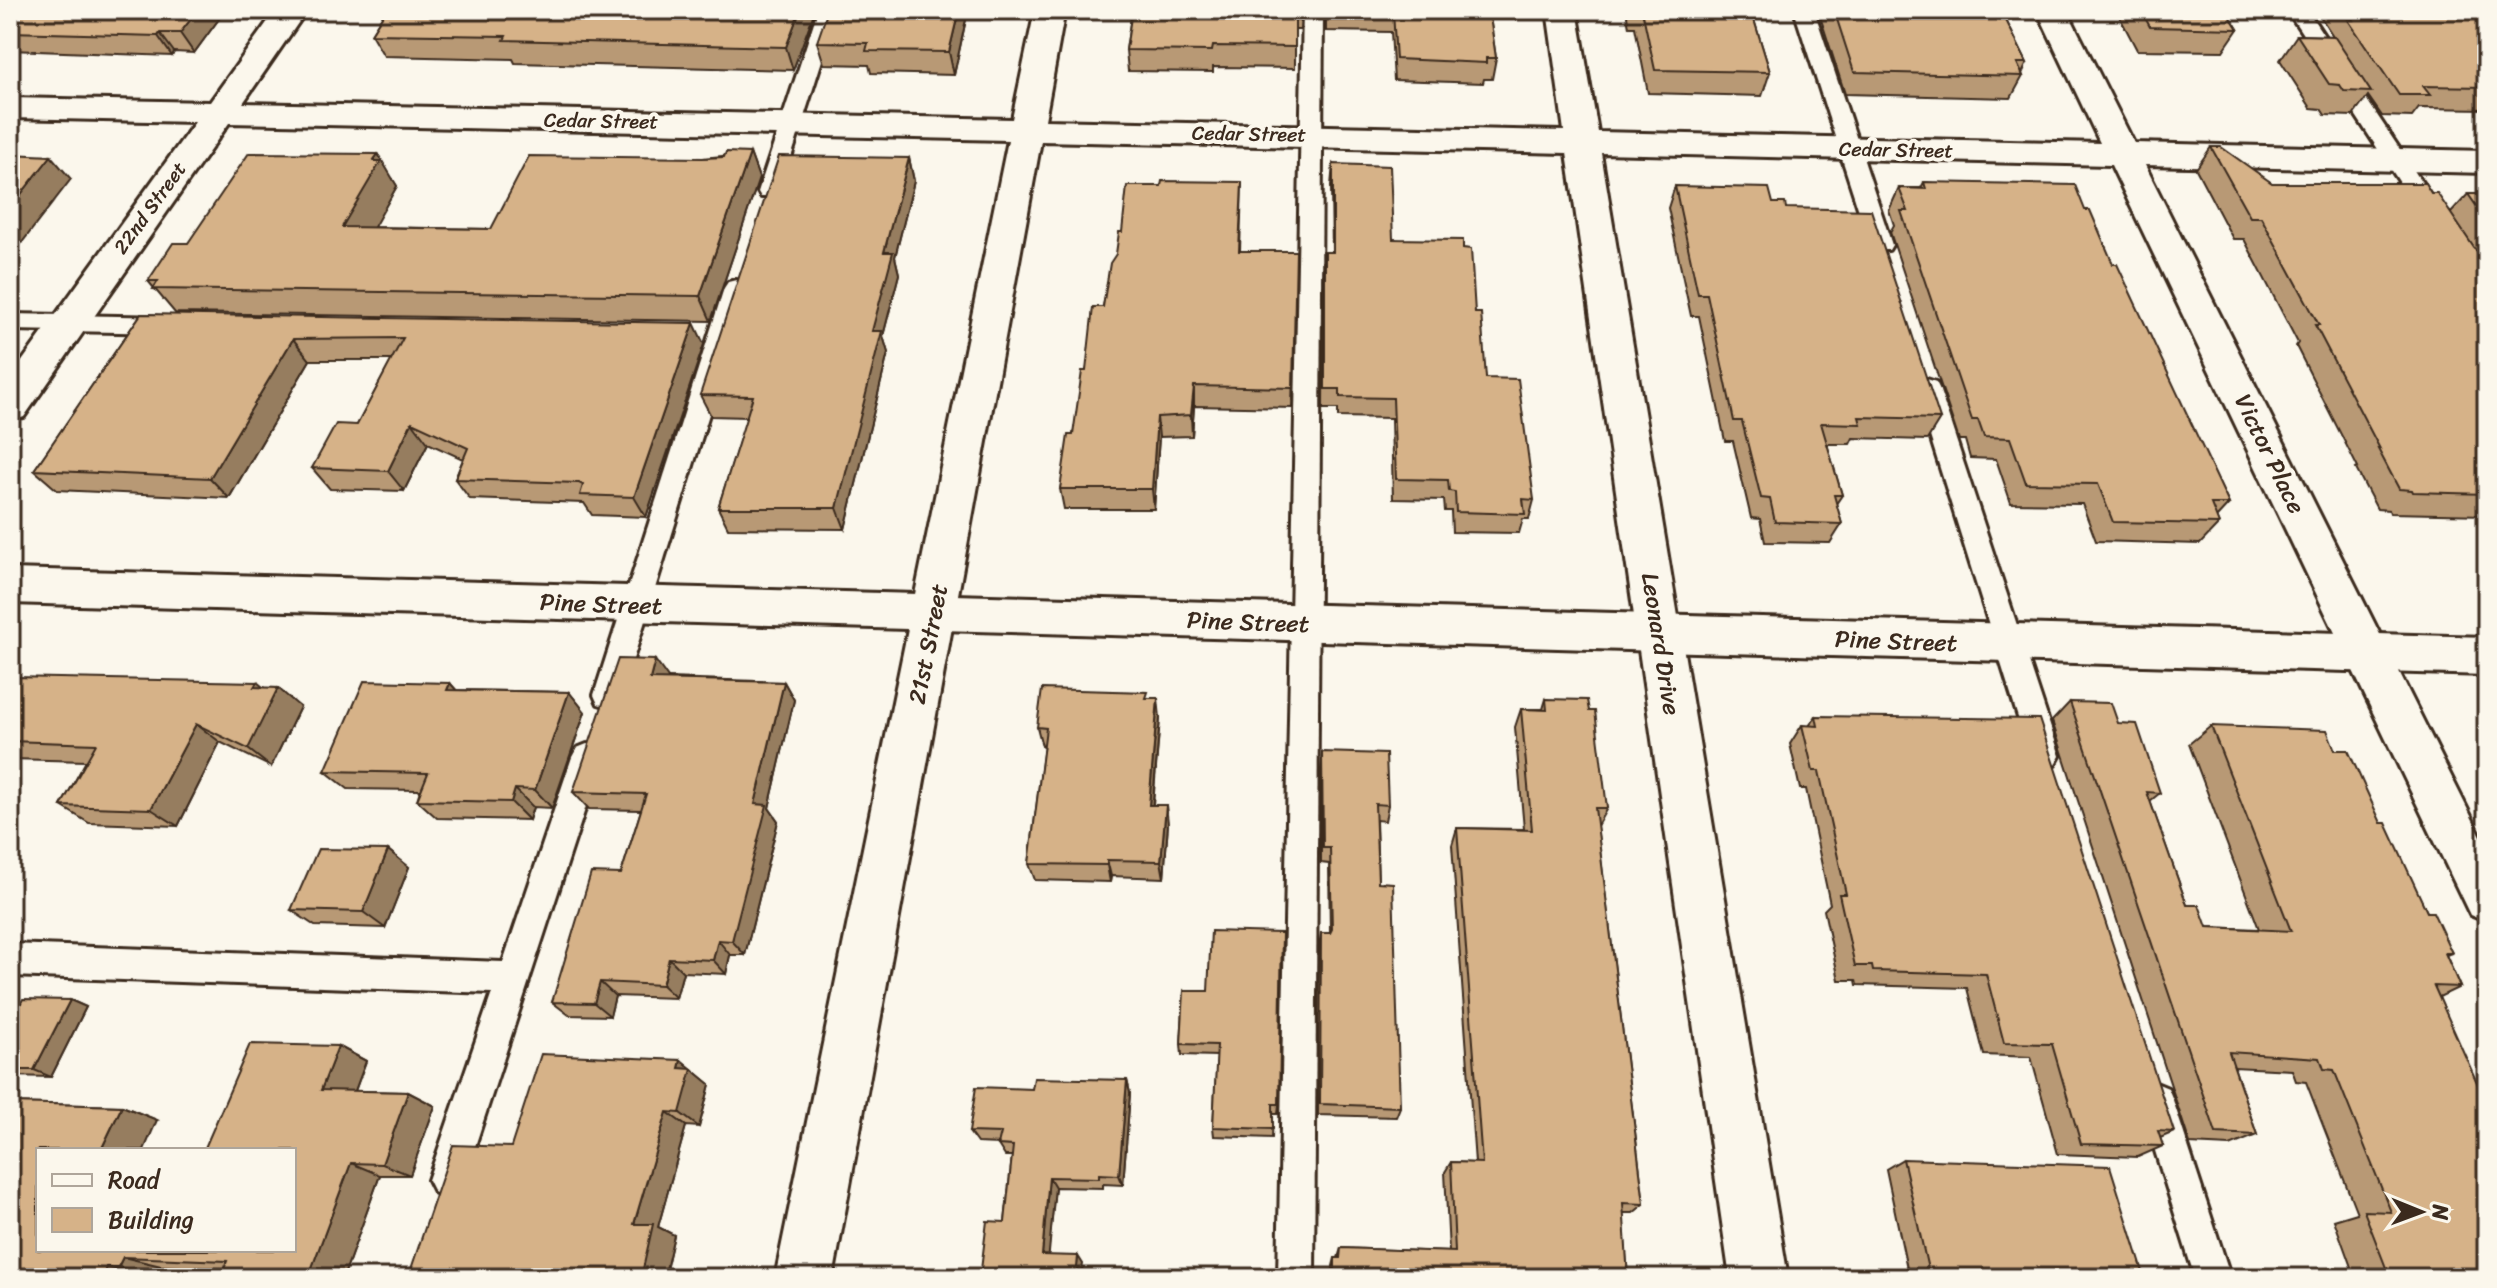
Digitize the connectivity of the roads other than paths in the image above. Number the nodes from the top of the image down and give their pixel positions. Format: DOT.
graph roads {
  1 [pos="292,10"];
  2 [pos="828,10"];
  3 [pos="1050,10"];
  4 [pos="1313,10"];
  5 [pos="1562,10"];
  6 [pos="1804,10"];
  7 [pos="2052,10"];
  8 [pos="2297,10"];
  9 [pos="10,108"];
  10 [pos="218,113"];
  11 [pos="792,125"];
  12 [pos="1027,129"];
  13 [pos="1312,135"];
  14 [pos="1583,143"];
  15 [pos="1850,149"];
  16 [pos="2123,154"];
  17 [pos="2396,160"];
  18 [pos="2487,162"];
  19 [pos="761,214"];
  20 [pos="2446,235"];
  21 [pos="746,258"];
  22 [pos="1889,269"];
  23 [pos="10,322"];
  24 [pos="67,324"];
  25 [pos="195,326"];
  26 [pos="1917,359"];
  27 [pos="10,407"];
  28 [pos="10,586"];
  29 [pos="638,605"];
  30 [pos="935,613"];
  31 [pos="1304,623"];
  32 [pos="1659,634"];
  33 [pos="2009,644"];
  34 [pos="2366,652"];
  35 [pos="2487,656"];
  36 [pos="2053,780"];
  37 [pos="2487,899"];
  38 [pos="10,960"];
  39 [pos="514,978"];
  40 [pos="2150,1082"];
  41 [pos="439,1203"];
  42 [pos="804,1278"];
  43 [pos="1296,1278"];
  44 [pos="1759,1278"];
  45 [pos="2213,1278"];
  1 -- 10 [label="street, 22nd Street"];
  2 -- 11 [label="lane"];
  3 -- 12 [label="street, 21st Street"];
  4 -- 13 [label="lane"];
  5 -- 14 [label="street, Leonard Drive"];
  6 -- 15 [label="lane"];
  7 -- 16 [label="street, Victor Place"];
  8 -- 17 [label="lane"];
  9 -- 10 [label="street, Cedar Street"];
  10 -- 11 [label="street, Cedar Street"];
  10 -- 24 [label="street, 22nd Street"];
  11 -- 12 [label="street, Cedar Street"];
  11 -- 19 [label="lane"];
  12 -- 13 [label="street, Cedar Street"];
  12 -- 30 [label="street, 21st Street"];
  13 -- 14 [label="street, Cedar Street"];
  13 -- 31 [label="lane"];
  14 -- 15 [label="street, Cedar Street"];
  14 -- 32 [label="street, Leonard Drive"];
  15 -- 16 [label="street, Cedar Street"];
  15 -- 22 [label="lane"];
  16 -- 17 [label="street, Cedar Street"];
  16 -- 34 [label="street, Victor Place"];
  17 -- 18 [label="street, Cedar Street"];
  17 -- 20 [label="lane"];
  21 -- 29 [label="lane"];
  23 -- 24 [label="lane"];
  24 -- 25 [label="lane"];
  24 -- 27 [label="street, 22nd Street"];
  26 -- 33 [label="lane"];
  28 -- 29 [label="street, Pine Street"];
  29 -- 30 [label="street, Pine Street"];
  29 -- 39 [label="lane"];
  30 -- 31 [label="street, Pine Street"];
  30 -- 42 [label="street, 21st Street"];
  31 -- 32 [label="street, Pine Street"];
  31 -- 43 [label="lane"];
  32 -- 33 [label="street, Pine Street"];
  32 -- 44 [label="street, Leonard Drive"];
  33 -- 34 [label="street, Pine Street"];
  33 -- 36 [label="lane"];
  34 -- 35 [label="street, Pine Street"];
  34 -- 37 [label="street, Victor Place"];
  38 -- 39 [label="lane"];
  39 -- 41 [label="lane"];
  40 -- 45 [label="lane"];
}
